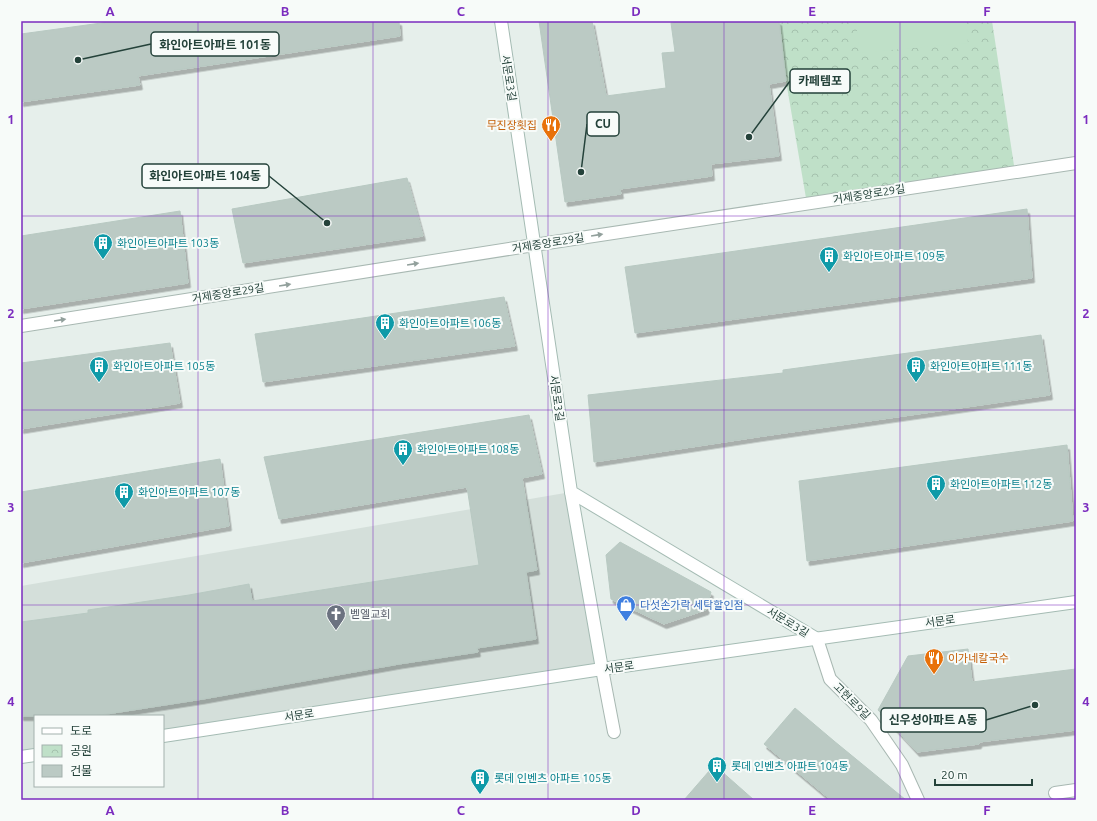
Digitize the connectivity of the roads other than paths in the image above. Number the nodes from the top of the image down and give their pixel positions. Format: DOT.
graph roads {
  1 [pos="500,21"];
  2 [pos="1076,163"];
  3 [pos="534,245"];
  4 [pos="21,326"];
  5 [pos="571,492"];
  6 [pos="1076,602"];
  7 [pos="817,640"];
  8 [pos="602,669"];
  9 [pos="614,732"];
  10 [pos="164,736"];
  11 [pos="34,755"];
  12 [pos="21,757"];
  13 [pos="1076,790"];
  14 [pos="1055,793"];
  15 [pos="918,800"];
  1 -- 3 [label="street, 서문로3길"];
  3 -- 2 [label="street, 거제중앙로29길, one-way"];
  4 -- 3 [label="street, 거제중앙로29길, one-way"];
  3 -- 5 [label="street, 서문로3길"];
  5 -- 7 [label="street, 서문로3길"];
  5 -- 8 [label="street"];
  6 -- 7 [label="street, 서문로"];
  7 -- 8 [label="street, 서문로"];
  7 -- 15 [label="street, 고현로9길"];
  8 -- 9 [label="street"];
  8 -- 10 [label="street, 서문로"];
  11 -- 12 [label="street"];
  13 -- 14 [label="street"];
}
